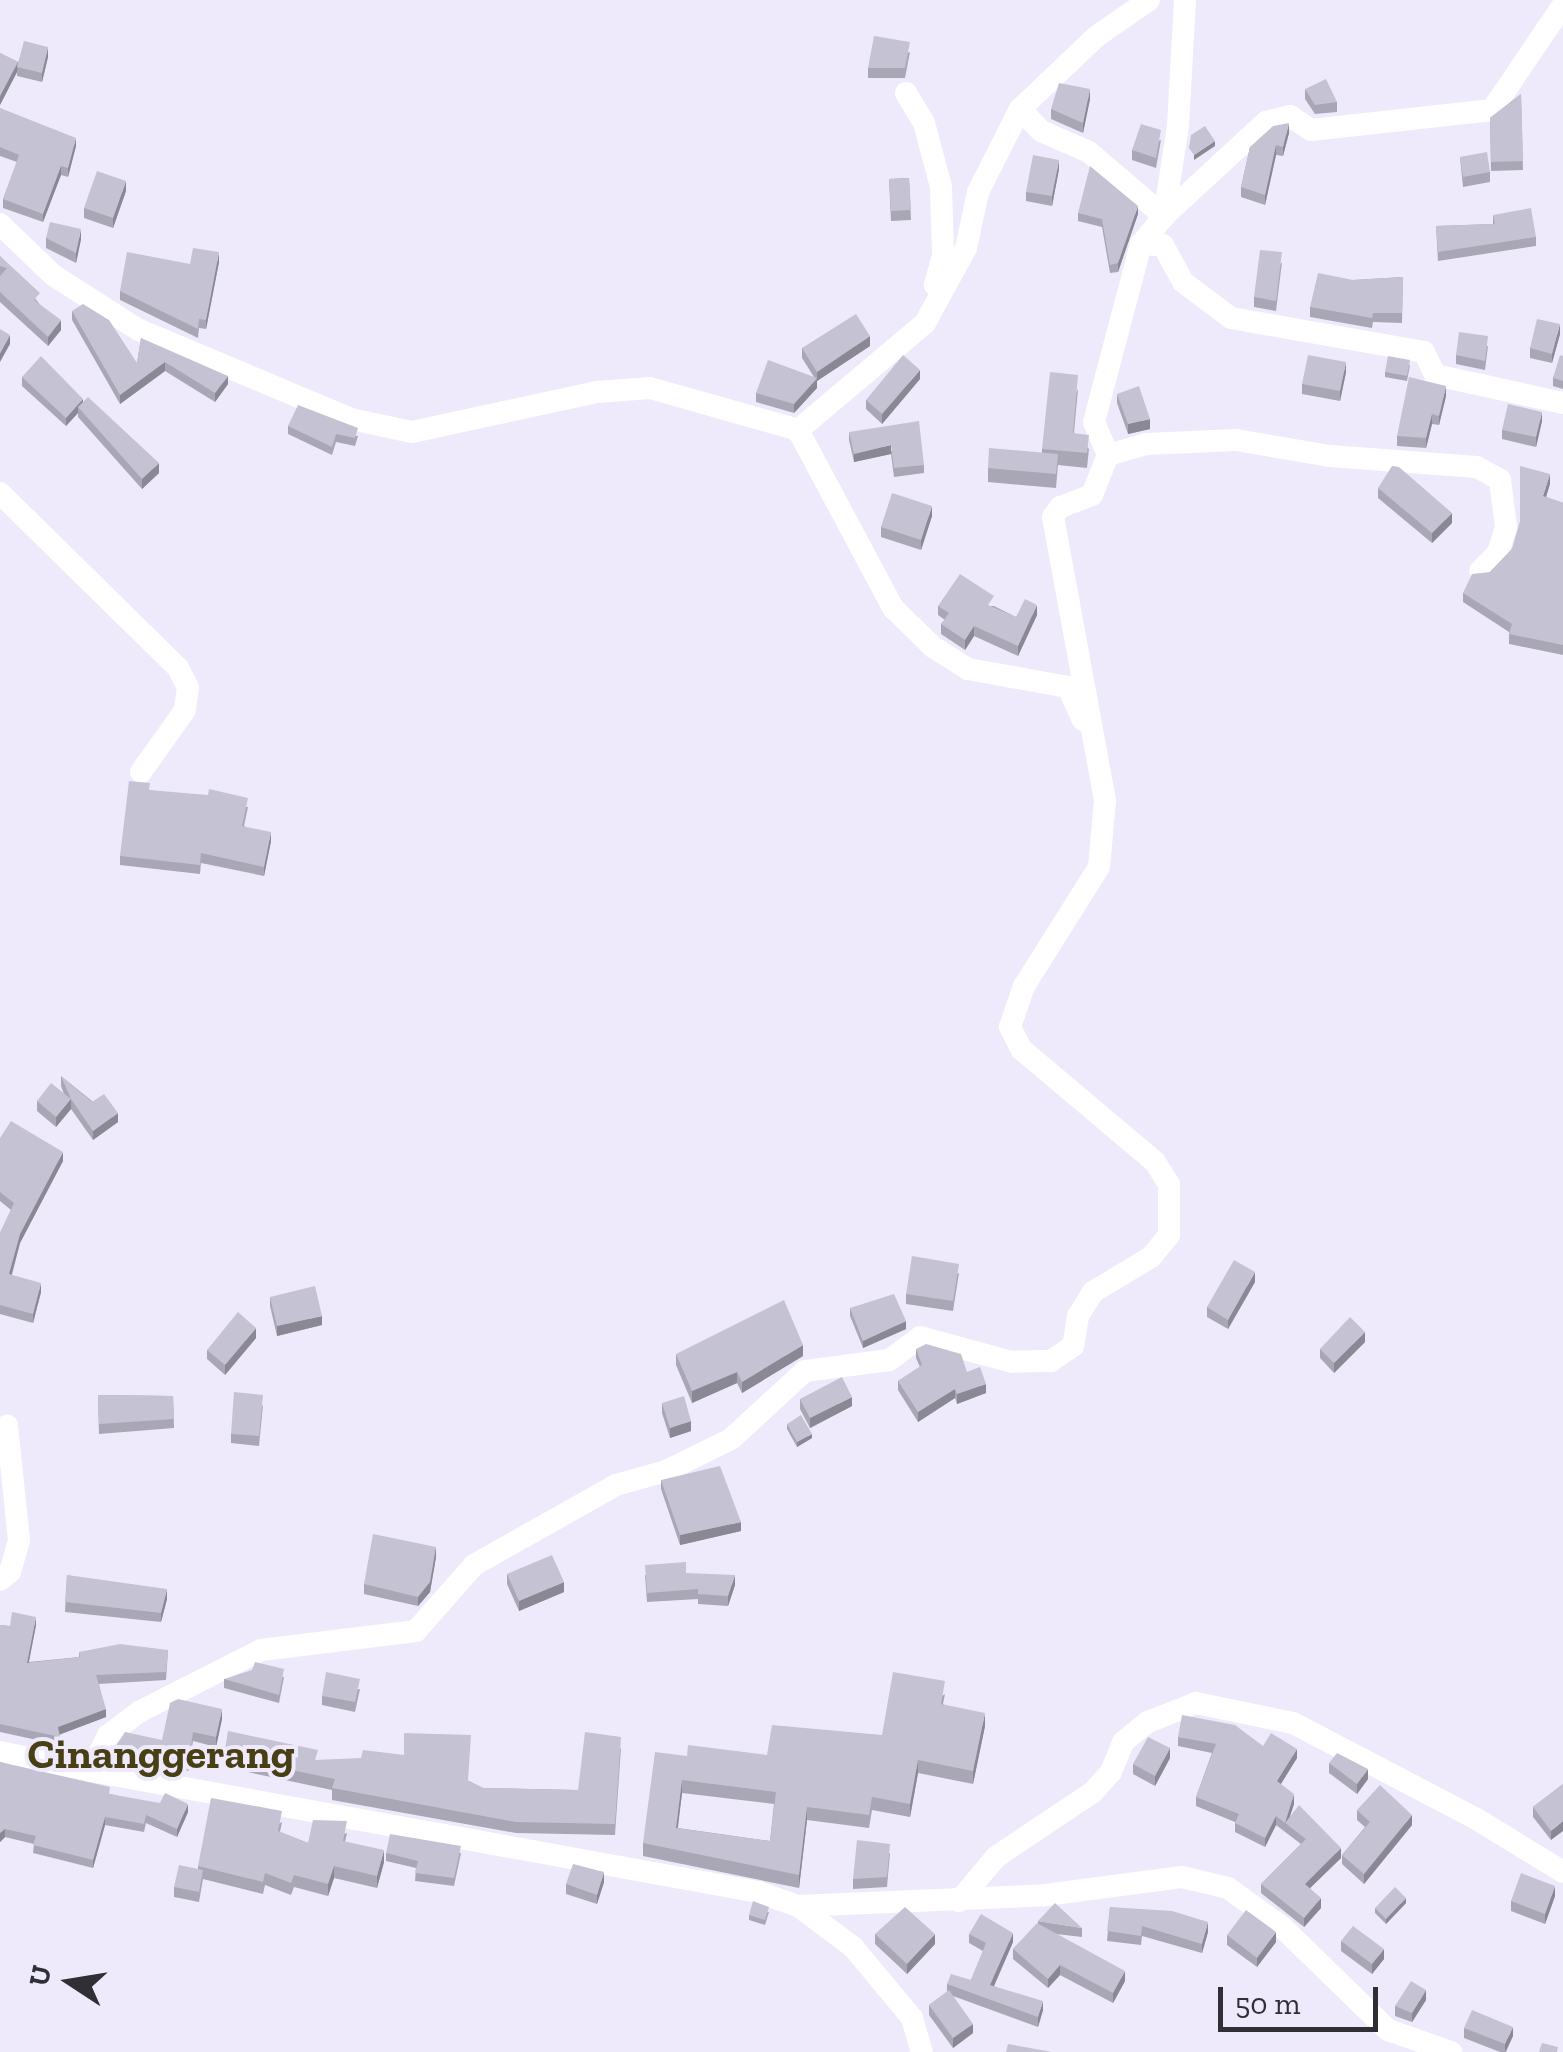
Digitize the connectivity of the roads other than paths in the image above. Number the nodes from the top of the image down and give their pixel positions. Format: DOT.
graph roads {
  1 [pos="1149,0"];
  2 [pos="1177,1"];
  3 [pos="1563,5"];
  4 [pos="906,93"];
  5 [pos="1020,109"];
  6 [pos="1164,216"];
  7 [pos="0,224"];
  8 [pos="1141,244"];
  9 [pos="925,322"];
  10 [pos="1563,403"];
  11 [pos="798,430"];
  12 [pos="1108,455"];
  13 [pos="0,493"];
  14 [pos="1480,570"];
  15 [pos="1096,747"];
  16 [pos="140,772"];
  17 [pos="7,1426"];
  18 [pos="0,1580"];
  19 [pos="0,1752"];
  20 [pos="92,1771"];
  21 [pos="1563,1872"];
  22 [pos="959,1901"];
  23 [pos="798,1906"];
  24 [pos="922,2052"];
  25 [pos="1451,2052"];
  1 -- 5 [label="street"];
  2 -- 6 [label="street"];
  3 -- 6 [label="street"];
  4 -- 9 [label="street"];
  5 -- 6 [label="street"];
  5 -- 9 [label="street"];
  6 -- 8 [label="street"];
  7 -- 11 [label="street"];
  8 -- 10 [label="street"];
  8 -- 12 [label="street"];
  9 -- 11 [label="street"];
  11 -- 15 [label="street"];
  12 -- 14 [label="street"];
  12 -- 15 [label="street"];
  13 -- 16 [label="street"];
  15 -- 20 [label="street"];
  17 -- 18 [label="street"];
  19 -- 20 [label="street"];
  20 -- 23 [label="street"];
  21 -- 22 [label="street"];
  22 -- 23 [label="street"];
  22 -- 25 [label="street"];
  23 -- 24 [label="street"];
}
